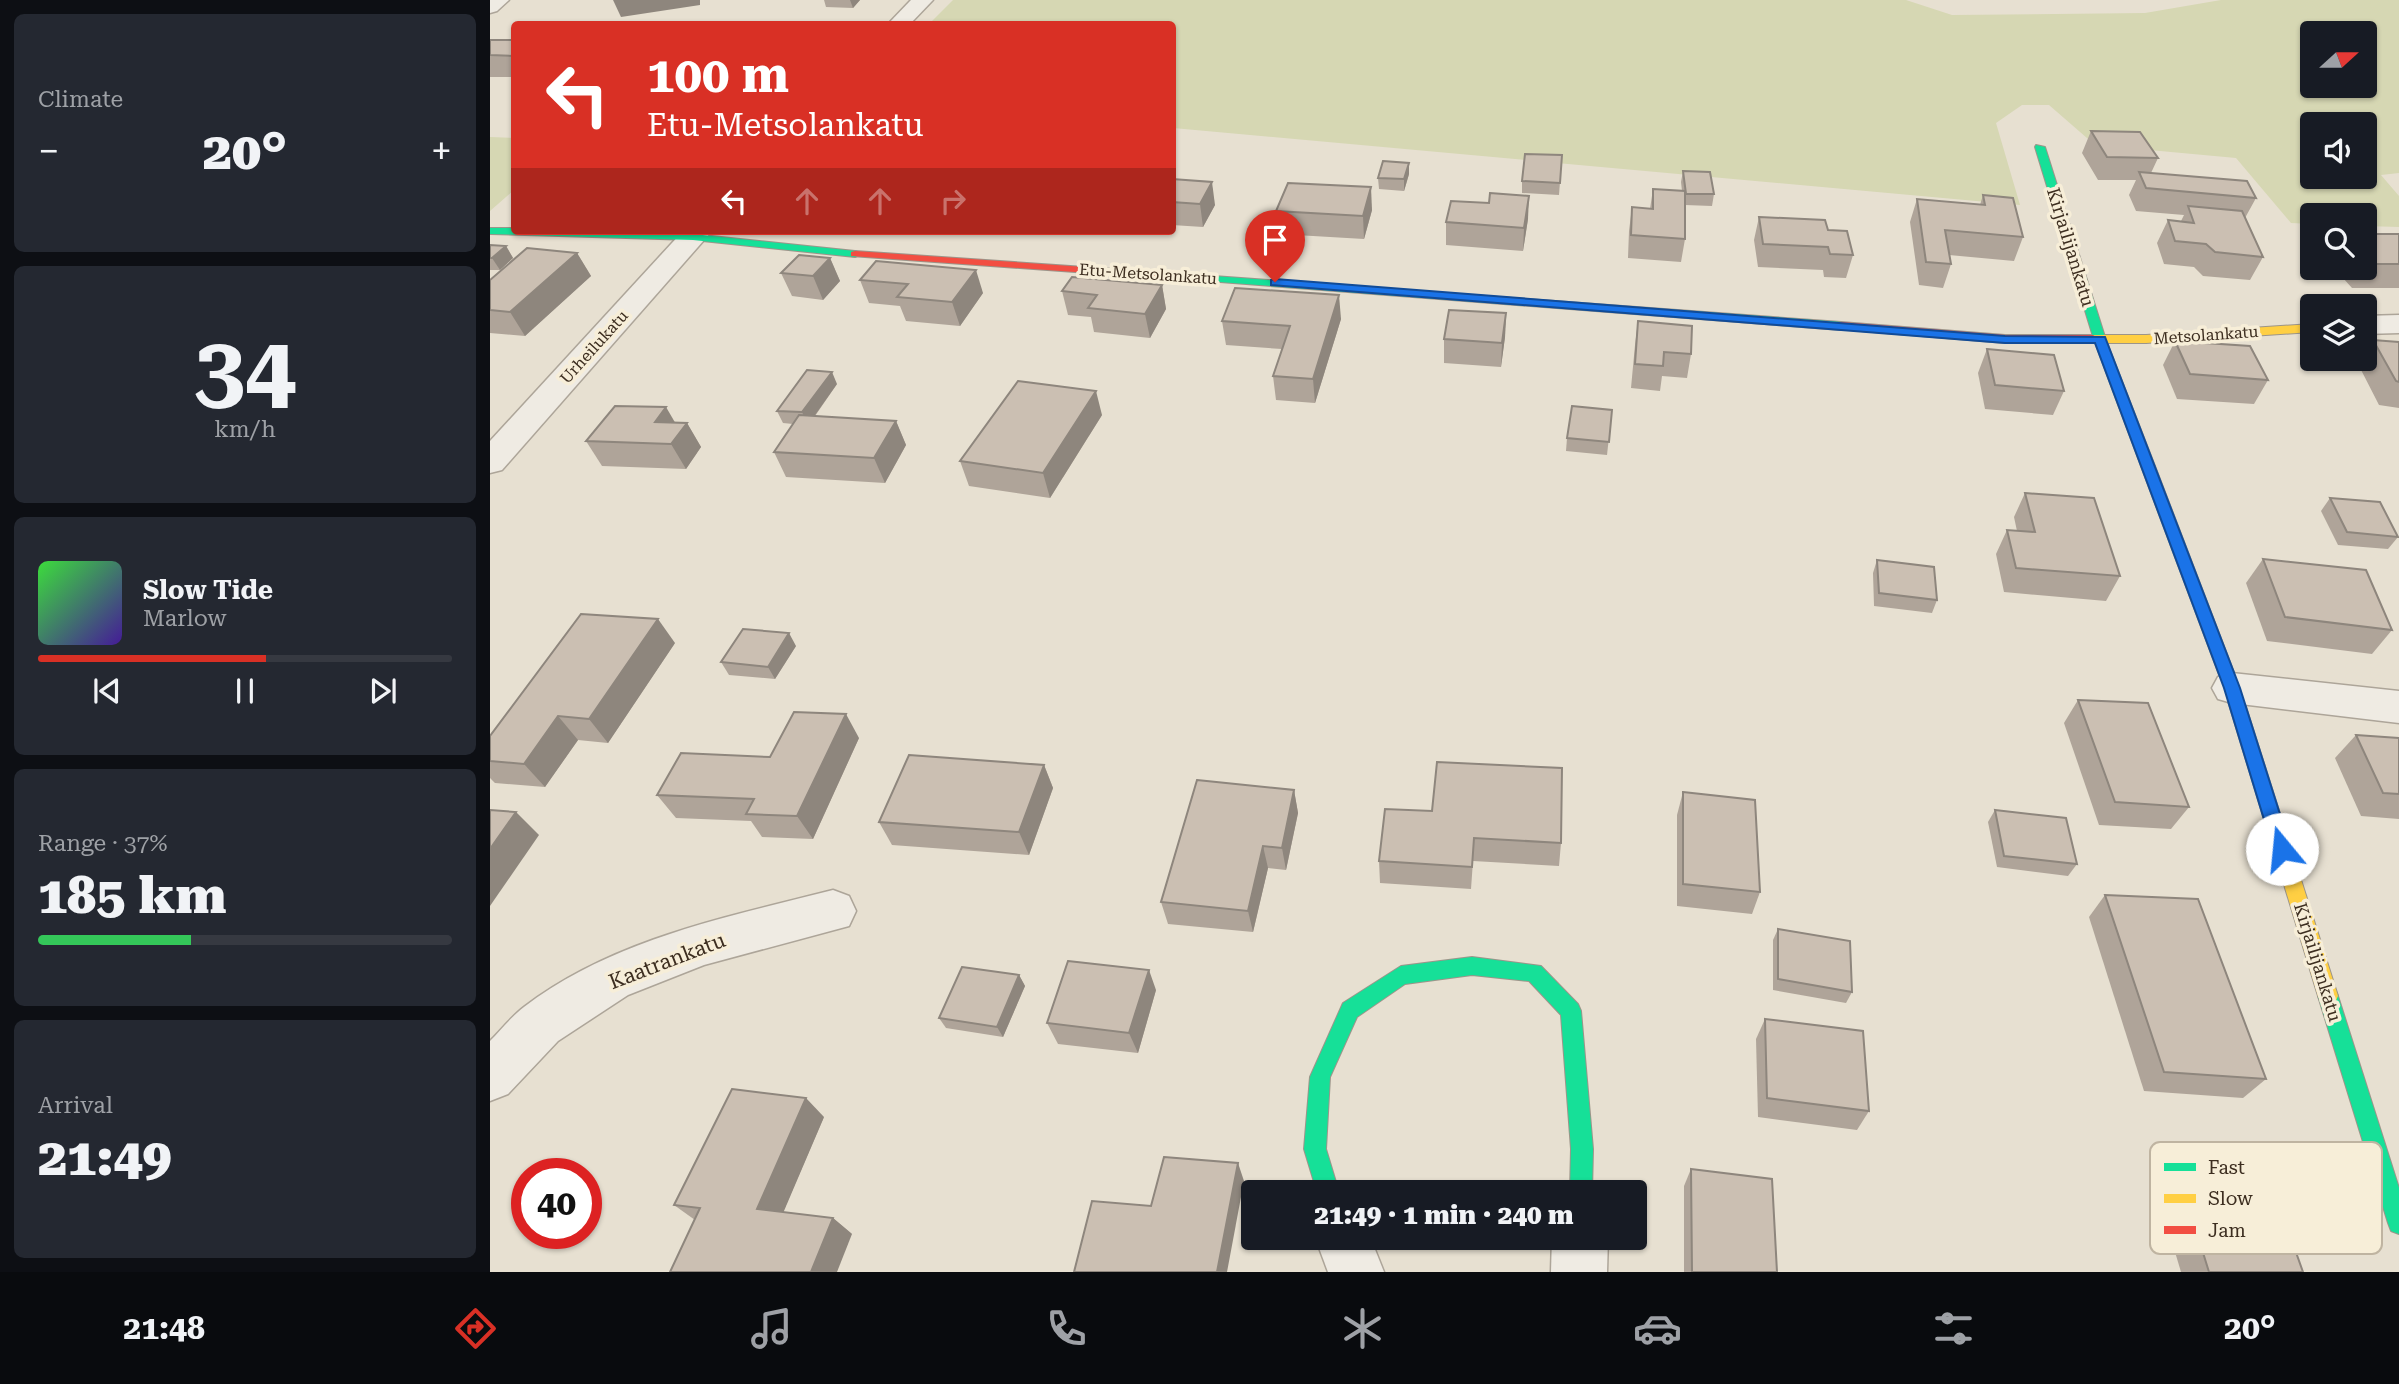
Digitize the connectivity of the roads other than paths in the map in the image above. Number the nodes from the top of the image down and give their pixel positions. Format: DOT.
graph roads {
  1 [pos="499,0"];
  2 [pos="923,0"];
  3 [pos="490,7"];
  4 [pos="901,21"];
  5 [pos="2040,147"];
  6 [pos="490,231"];
  7 [pos="511,231"];
  8 [pos="695,235"];
  9 [pos="704,235"];
  10 [pos="2399,324"];
  11 [pos="2377,325"];
  12 [pos="2300,329"];
  13 [pos="2100,340"];
  14 [pos="490,462"];
  15 [pos="2232,688"];
  16 [pos="2399,707"];
  17 [pos="833,911"];
  18 [pos="490,1076"];
  19 [pos="2374,1142"];
  20 [pos="2382,1169"];
  21 [pos="1324,1180"];
  22 [pos="1581,1180"];
  23 [pos="2399,1223"];
  24 [pos="1347,1250"];
  25 [pos="1580,1250"];
  26 [pos="1356,1272"];
  27 [pos="1579,1272"];
  1 -- 3 [label="street"];
  2 -- 4 [label="street"];
  5 -- 13 [label="street, Kirjailijankatu"];
  6 -- 7 [label="street, Etu-Metsolankatu"];
  8 -- 14 [label="street, Urheilukatu"];
  9 -- 13 [label="street, Etu-Metsolankatu"];
  10 -- 11 [label="street"];
  12 -- 13 [label="street, Metsolankatu"];
  13 -- 15 [label="street, Kirjailijankatu"];
  15 -- 16 [label="street"];
  15 -- 19 [label="street, Kirjailijankatu"];
  17 -- 18 [label="street, Kaatrankatu"];
  20 -- 23 [label="street, Kirjailijankatu"];
  21 -- 22 [label="street"];
  24 -- 26 [label="street"];
  25 -- 27 [label="street"];
}
